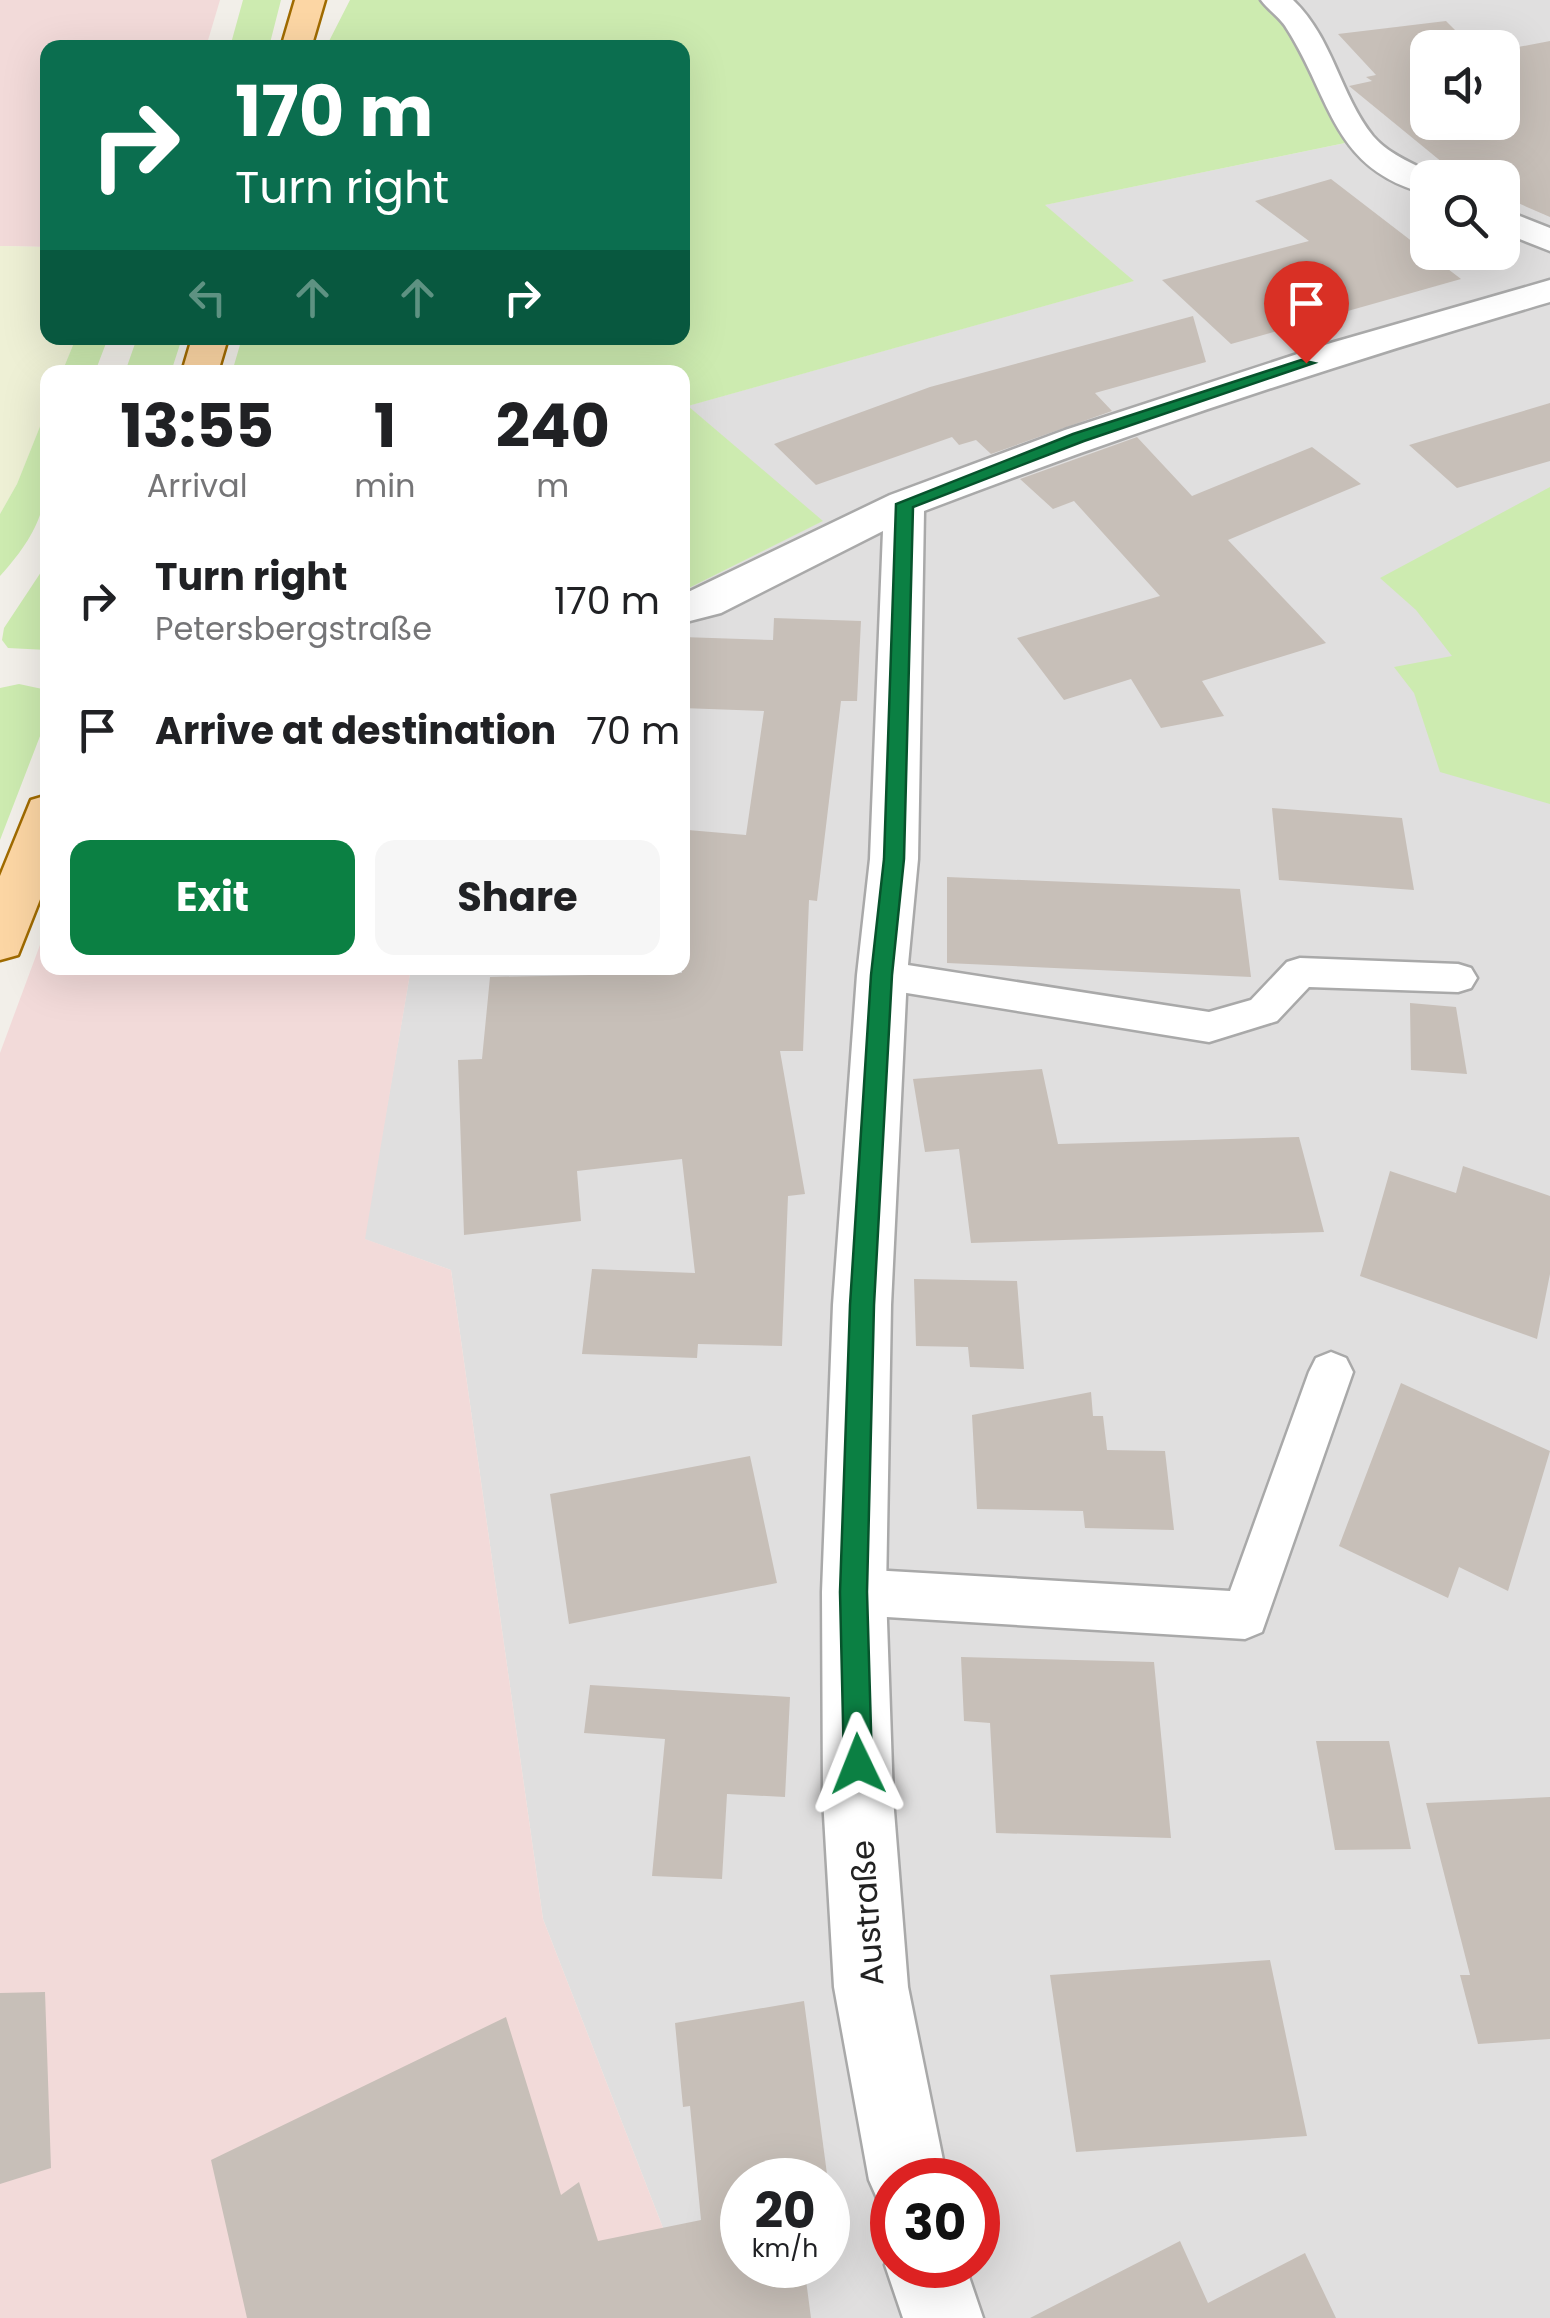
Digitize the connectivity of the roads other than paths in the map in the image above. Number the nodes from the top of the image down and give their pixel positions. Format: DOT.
graph roads {
  1 [pos="310,0"];
  2 [pos="1276,0"];
  3 [pos="298,40"];
  4 [pos="1410,174"];
  5 [pos="1520,228"];
  6 [pos="1550,241"];
  7 [pos="1550,291"];
  8 [pos="904,504"];
  9 [pos="690,606"];
  10 [pos="40,834"];
  11 [pos="0,941"];
  12 [pos="882,975"];
  13 [pos="1458,978"];
  14 [pos="1331,1372"];
  15 [pos="854,1592"];
  16 [pos="904,2158"];
  17 [pos="933,2288"];
  18 [pos="943,2318"];
  1 -- 3 [label="main road"];
  2 -- 4 [label="street"];
  5 -- 6 [label="street"];
  7 -- 8 [label="street"];
  8 -- 9 [label="street"];
  8 -- 12 [label="street, Austraße"];
  10 -- 11 [label="main road"];
  12 -- 13 [label="lane"];
  12 -- 15 [label="street, Austraße"];
  14 -- 15 [label="lane"];
  15 -- 16 [label="street, Austraße"];
  17 -- 18 [label="street"];
}
